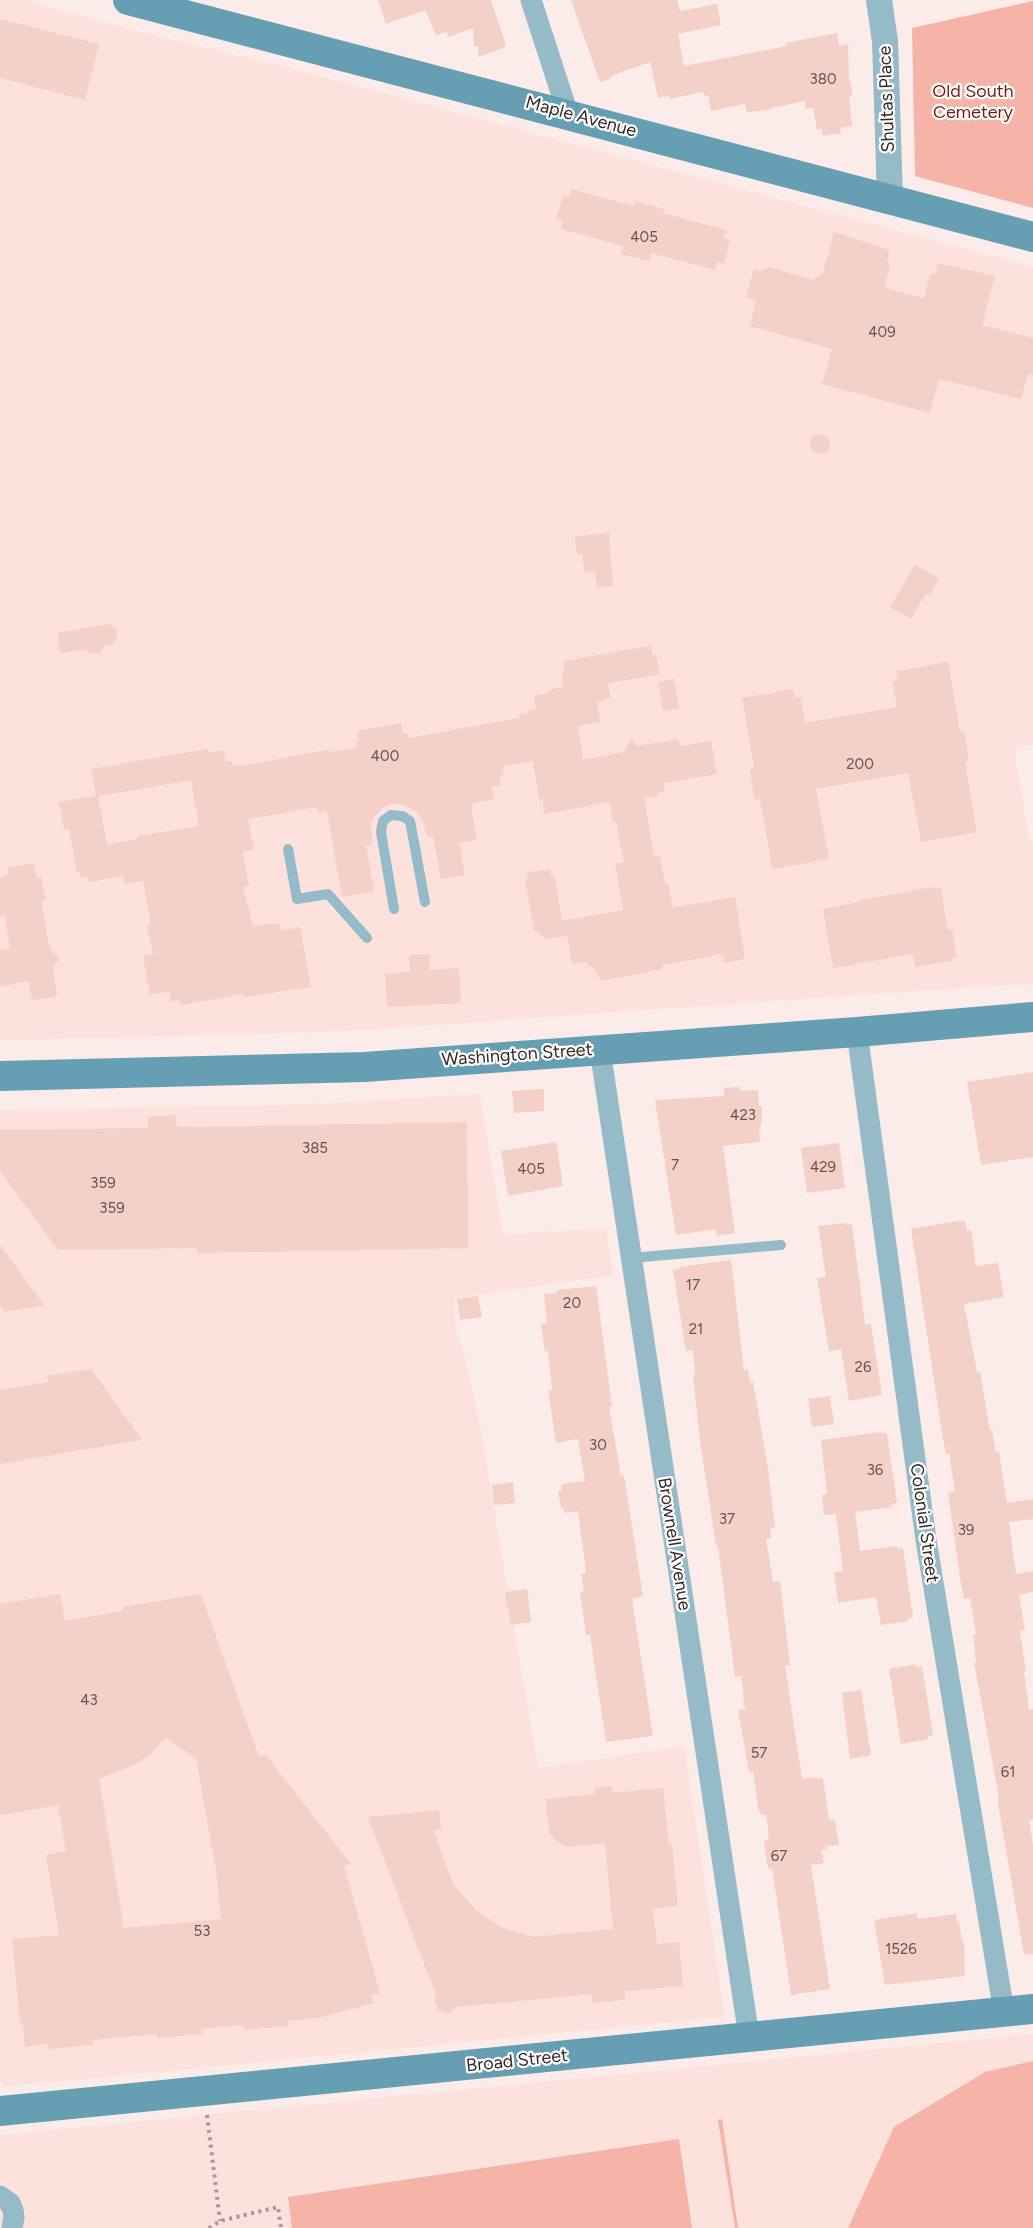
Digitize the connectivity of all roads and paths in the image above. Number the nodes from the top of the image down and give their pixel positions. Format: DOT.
graph roads {
  1 [pos="128,0"];
  2 [pos="531,0"];
  3 [pos="879,0"];
  4 [pos="568,114"];
  5 [pos="890,199"];
  6 [pos="1033,237"];
  7 [pos="288,849"];
  8 [pos="425,902"];
  9 [pos="394,909"];
  10 [pos="367,938"];
  11 [pos="1033,1017"];
  12 [pos="857,1032"];
  13 [pos="600,1050"];
  14 [pos="0,1076"];
  15 [pos="780,1245"];
  16 [pos="631,1258"];
  17 [pos="1033,2009"];
  18 [pos="1004,2012"];
  19 [pos="749,2037"];
  20 [pos="207,2110"];
  21 [pos="0,2111"];
  22 [pos="0,2196"];
  23 [pos="220,2221"];
  24 [pos="12,2228"];
  25 [pos="209,2228"];
  26 [pos="281,2228"];
  1 -- 4 [label="main road, Maple Avenue"];
  2 -- 4 [label="street"];
  3 -- 5 [label="street, Shultas Place"];
  4 -- 5 [label="main road, Maple Avenue"];
  5 -- 6 [label="main road, Maple Avenue"];
  7 -- 10 [label="lane"];
  8 -- 9 [label="lane"];
  11 -- 12 [label="main road, Washington Street"];
  12 -- 13 [label="main road, Washington Street"];
  12 -- 18 [label="street, Colonial Street"];
  13 -- 14 [label="main road, Washington Street"];
  13 -- 16 [label="street, Brownell Avenue"];
  15 -- 16 [label="lane"];
  16 -- 19 [label="street, Brownell Avenue"];
  17 -- 18 [label="main road, Broad Street"];
  18 -- 19 [label="main road, Broad Street"];
  19 -- 21 [label="main road, Broad Street"];
  20 -- 23 [label="path"];
  22 -- 24 [label="street"];
  23 -- 25 [label="path"];
  23 -- 26 [label="path"];
}
